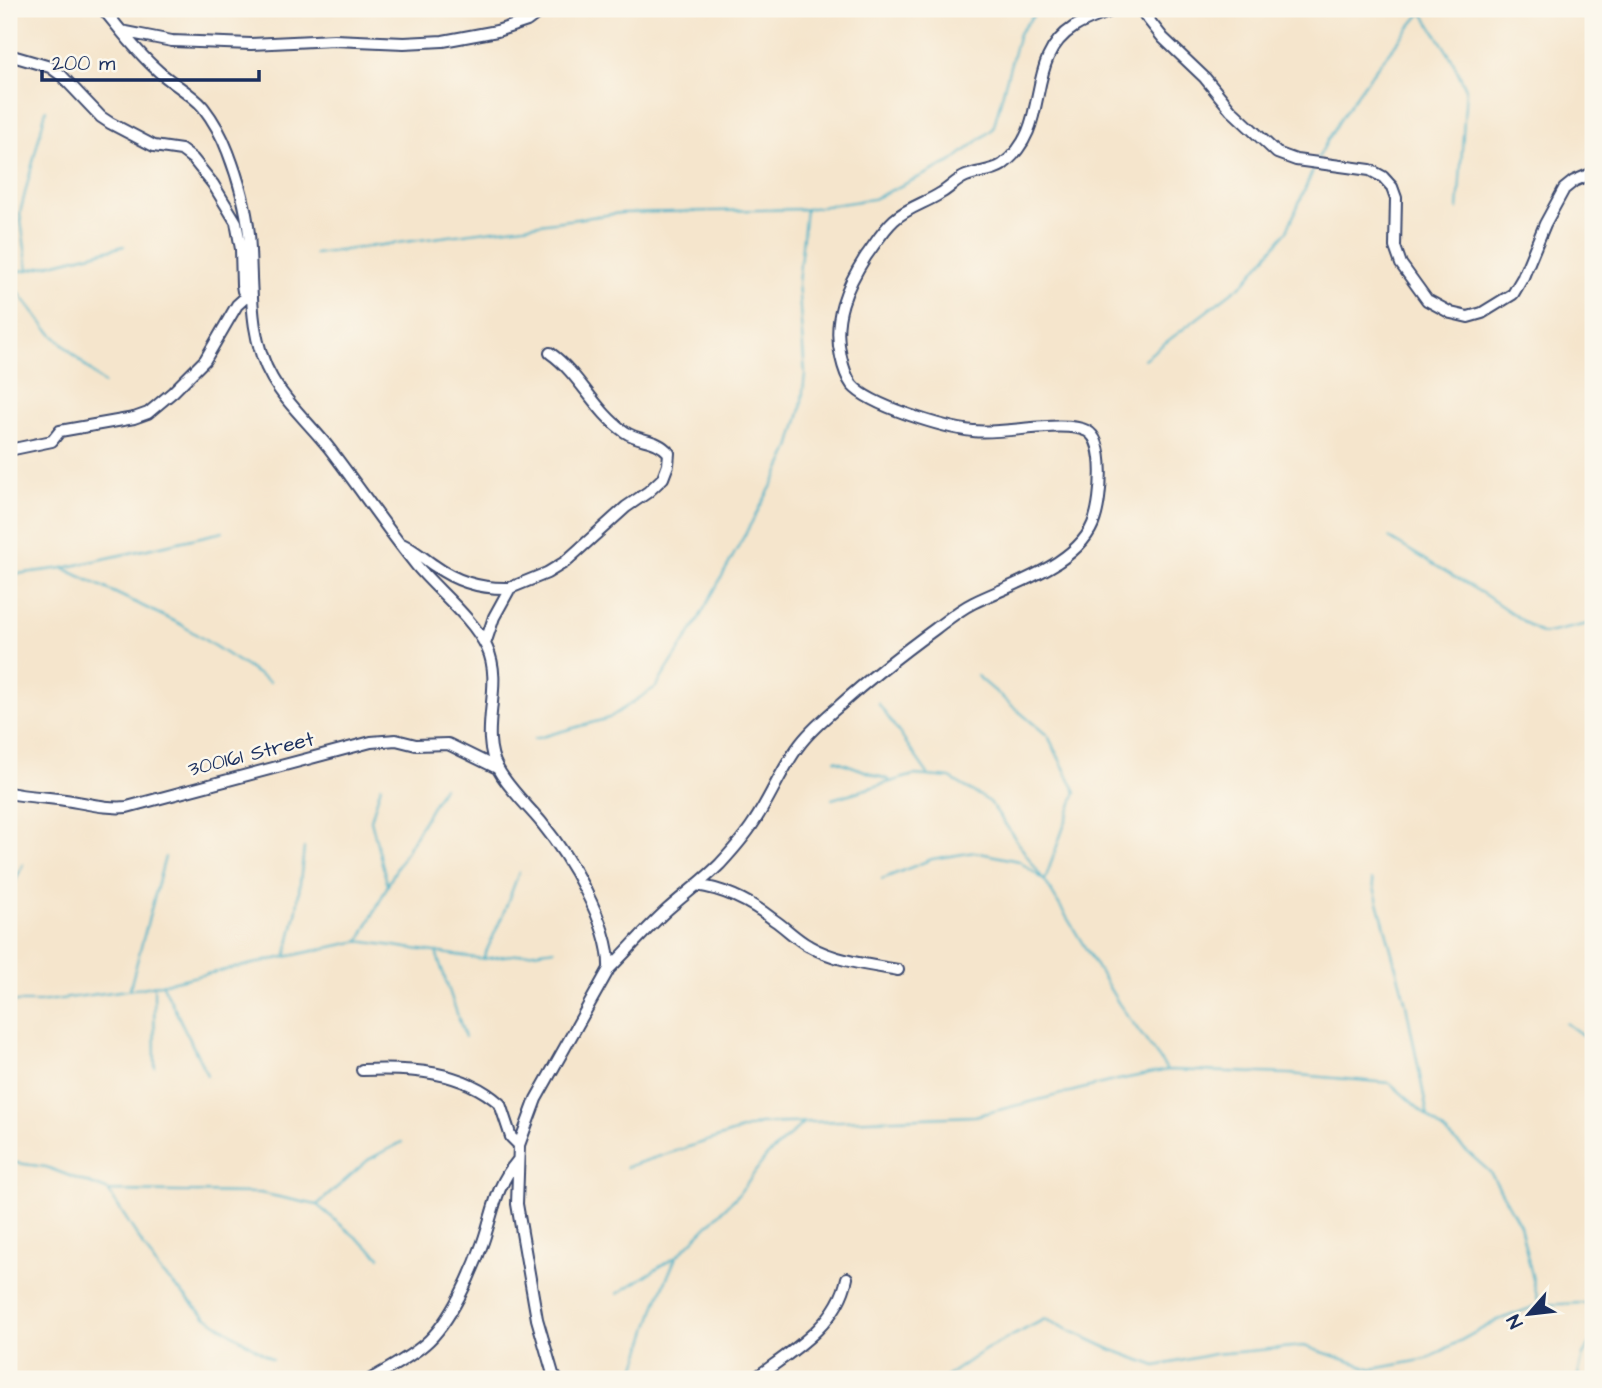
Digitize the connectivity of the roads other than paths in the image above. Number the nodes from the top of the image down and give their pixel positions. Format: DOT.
graph roads {
  1 [pos="103,9"];
  2 [pos="543,9"];
  3 [pos="1117,9"];
  4 [pos="1140,9"];
  5 [pos="121,31"];
  6 [pos="9,55"];
  7 [pos="1593,173"];
  8 [pos="249,298"];
  9 [pos="550,353"];
  10 [pos="9,450"];
  11 [pos="399,542"];
  12 [pos="510,588"];
  13 [pos="485,644"];
  14 [pos="497,768"];
  15 [pos="9,793"];
  16 [pos="696,886"];
  17 [pos="608,969"];
  18 [pos="898,970"];
  19 [pos="362,1070"];
  20 [pos="519,1144"];
  21 [pos="518,1160"];
  22 [pos="848,1278"];
  23 [pos="371,1379"];
  24 [pos="557,1379"];
  25 [pos="754,1379"];
  1 -- 5 [label="street"];
  2 -- 5 [label="street"];
  3 -- 16 [label="street"];
  4 -- 7 [label="street"];
  5 -- 8 [label="street"];
  6 -- 8 [label="street"];
  8 -- 10 [label="street"];
  8 -- 11 [label="street"];
  9 -- 12 [label="street"];
  11 -- 12 [label="street"];
  11 -- 13 [label="street"];
  12 -- 13 [label="street"];
  13 -- 14 [label="street"];
  14 -- 15 [label="street, 300161 Street"];
  14 -- 17 [label="street"];
  16 -- 17 [label="street"];
  16 -- 18 [label="street"];
  17 -- 20 [label="street"];
  19 -- 20 [label="street"];
  20 -- 21 [label="street"];
  21 -- 23 [label="street"];
  21 -- 24 [label="street"];
  22 -- 25 [label="street"];
}
